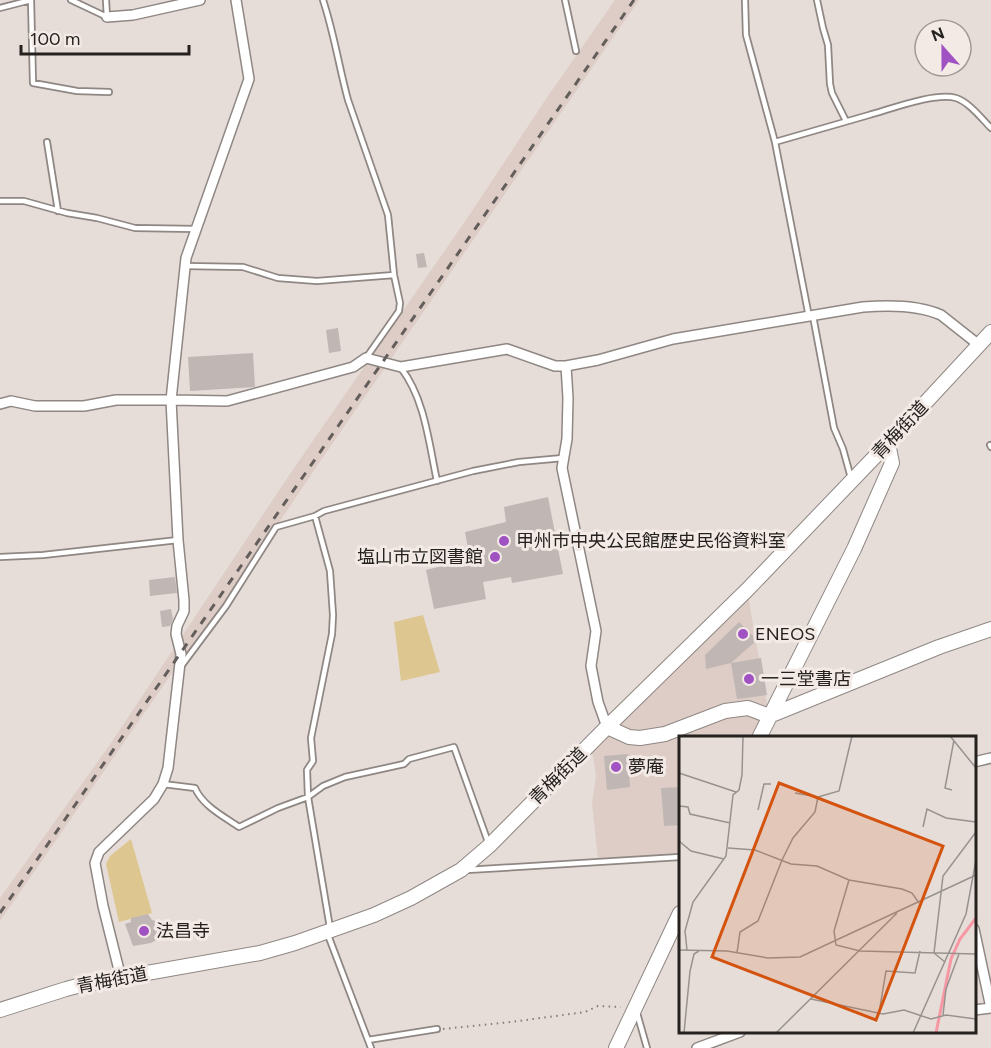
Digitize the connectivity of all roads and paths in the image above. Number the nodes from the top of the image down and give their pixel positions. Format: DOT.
graph roads {
  1 [pos="31,0"];
  2 [pos="70,0"];
  3 [pos="106,0"];
  4 [pos="200,0"];
  5 [pos="236,0"];
  6 [pos="323,0"];
  7 [pos="565,0"];
  8 [pos="745,0"];
  9 [pos="817,0"];
  10 [pos="0,8"];
  11 [pos="107,17"];
  12 [pos="576,51"];
  13 [pos="109,92"];
  14 [pos="846,121"];
  15 [pos="991,128"];
  16 [pos="47,142"];
  17 [pos="775,142"];
  18 [pos="0,201"];
  19 [pos="58,211"];
  20 [pos="196,229"];
  21 [pos="185,266"];
  22 [pos="394,275"];
  23 [pos="811,317"];
  24 [pos="991,332"];
  25 [pos="979,345"];
  26 [pos="366,358"];
  27 [pos="566,366"];
  28 [pos="401,367"];
  29 [pos="171,399"];
  30 [pos="0,404"];
  31 [pos="888,443"];
  32 [pos="563,458"];
  33 [pos="852,480"];
  34 [pos="437,481"];
  35 [pos="315,516"];
  36 [pos="178,540"];
  37 [pos="0,557"];
  38 [pos="991,629"];
  39 [pos="179,669"];
  40 [pos="769,716"];
  41 [pos="607,727"];
  42 [pos="760,736"];
  43 [pos="991,758"];
  44 [pos="976,762"];
  45 [pos="163,784"];
  46 [pos="308,797"];
  47 [pos="489,846"];
  48 [pos="679,857"];
  49 [pos="461,870"];
  50 [pos="679,917"];
  51 [pos="329,932"];
  52 [pos="976,934"];
  53 [pos="121,978"];
  54 [pos="635,1007"];
  55 [pos="991,1008"];
  56 [pos="0,1010"];
  57 [pos="976,1010"];
  58 [pos="437,1029"];
  59 [pos="737,1033"];
  60 [pos="368,1040"];
  61 [pos="371,1048"];
  62 [pos="615,1048"];
  63 [pos="647,1048"];
  64 [pos="697,1048"];
  1 -- 10 [label="lane"];
  1 -- 13 [label="lane"];
  2 -- 11 [label="lane"];
  3 -- 11 [label="lane"];
  4 -- 11 [label="street"];
  5 -- 20 [label="street"];
  6 -- 22 [label="lane"];
  7 -- 12 [label="lane"];
  8 -- 17 [label="lane"];
  9 -- 14 [label="lane"];
  14 -- 15 [label="lane"];
  14 -- 17 [label="lane"];
  16 -- 19 [label="lane"];
  17 -- 23 [label="lane"];
  18 -- 19 [label="lane"];
  19 -- 20 [label="lane"];
  20 -- 21 [label="street"];
  21 -- 22 [label="lane"];
  21 -- 29 [label="street"];
  22 -- 26 [label="lane"];
  23 -- 25 [label="street"];
  23 -- 27 [label="street"];
  23 -- 33 [label="lane"];
  24 -- 25 [label="main road, 青梅街道"];
  25 -- 31 [label="main road, 青梅街道"];
  26 -- 28 [label="street"];
  26 -- 29 [label="street"];
  27 -- 28 [label="street"];
  27 -- 32 [label="street"];
  28 -- 34 [label="lane"];
  29 -- 30 [label="street"];
  29 -- 36 [label="street"];
  31 -- 33 [label="main road, 青梅街道"];
  31 -- 40 [label="main road"];
  32 -- 34 [label="lane"];
  32 -- 41 [label="street"];
  33 -- 41 [label="main road, 青梅街道"];
  34 -- 35 [label="lane"];
  35 -- 39 [label="lane"];
  35 -- 46 [label="lane"];
  36 -- 37 [label="lane"];
  36 -- 39 [label="street"];
  38 -- 40 [label="main road"];
  39 -- 45 [label="street"];
  40 -- 41 [label="main road"];
  40 -- 42 [label="main road"];
  41 -- 47 [label="main road, 青梅街道"];
  43 -- 44 [label="street"];
  45 -- 46 [label="lane"];
  45 -- 53 [label="street"];
  46 -- 47 [label="lane"];
  46 -- 51 [label="lane"];
  47 -- 49 [label="main road, 青梅街道"];
  48 -- 49 [label="lane"];
  49 -- 51 [label="main road, 青梅街道"];
  50 -- 54 [label="main road"];
  51 -- 53 [label="main road, 青梅街道"];
  51 -- 60 [label="lane"];
  52 -- 55 [label="street"];
  53 -- 56 [label="main road, 青梅街道"];
  54 -- 58 [label="path"];
  54 -- 62 [label="main road"];
  54 -- 63 [label="lane"];
  55 -- 57 [label="street"];
  58 -- 60 [label="lane"];
  59 -- 64 [label="street"];
  60 -- 61 [label="lane"];
}
